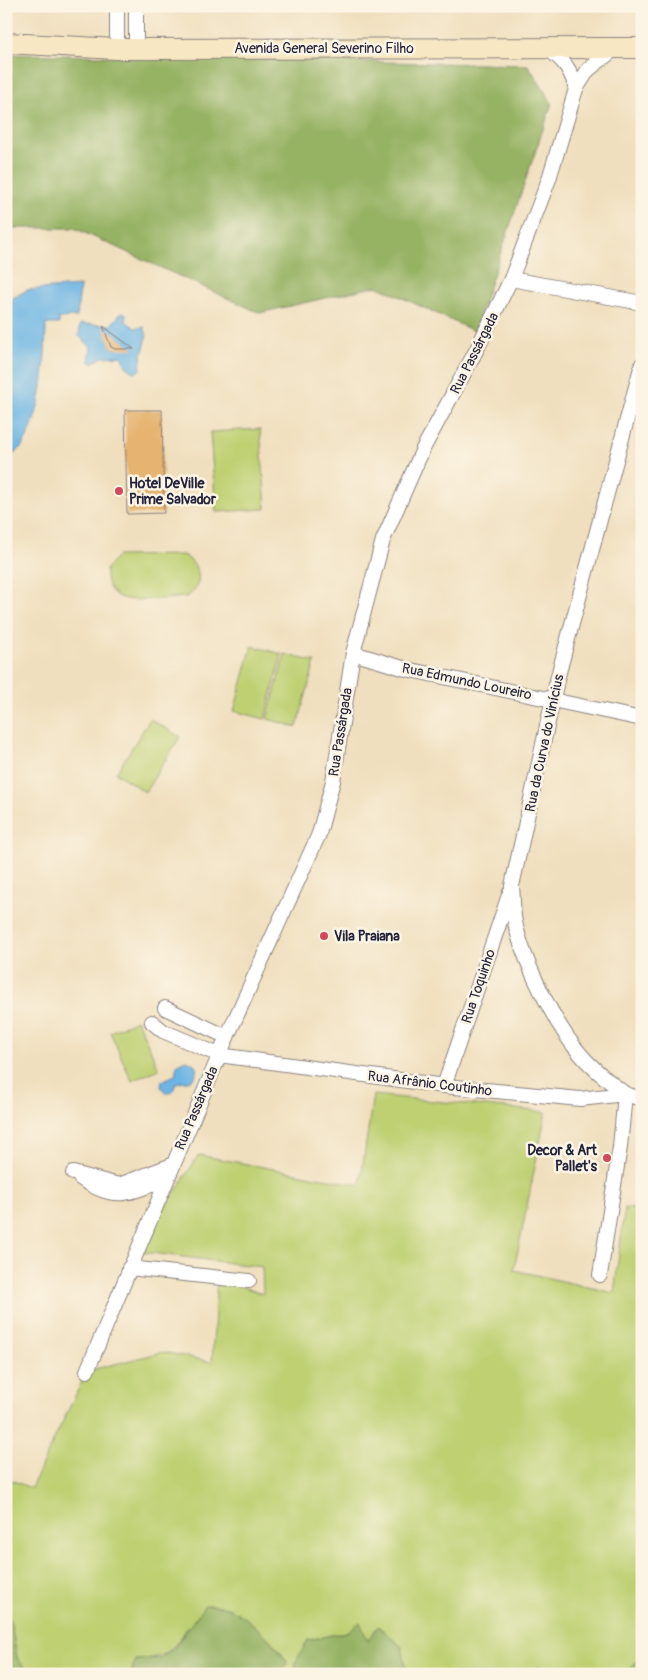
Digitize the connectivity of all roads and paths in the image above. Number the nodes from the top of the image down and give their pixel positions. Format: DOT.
graph roads {
  1 [pos="117,6"];
  2 [pos="136,6"];
  3 [pos="6,43"];
  4 [pos="546,48"];
  5 [pos="616,48"];
  6 [pos="642,48"];
  7 [pos="126,49"];
  8 [pos="576,88"];
  9 [pos="511,279"];
  10 [pos="642,303"];
  11 [pos="642,364"];
  12 [pos="353,653"];
  13 [pos="553,700"];
  14 [pos="642,719"];
  15 [pos="512,886"];
  16 [pos="165,1008"];
  17 [pos="152,1022"];
  18 [pos="227,1036"];
  19 [pos="219,1055"];
  20 [pos="444,1086"];
  21 [pos="625,1094"];
  22 [pos="642,1099"];
  23 [pos="172,1165"];
  24 [pos="166,1179"];
  25 [pos="130,1268"];
  26 [pos="600,1275"];
  27 [pos="249,1281"];
  28 [pos="87,1371"];
  1 -- 7 [label="street"];
  2 -- 7 [label="street"];
  3 -- 7 [label="main road, Avenida General Severino Filho"];
  4 -- 5 [label="main road, Avenida General Severino Filho"];
  4 -- 7 [label="main road, Avenida General Severino Filho"];
  4 -- 8 [label="street"];
  5 -- 6 [label="main road, Avenida General Severino Filho"];
  5 -- 8 [label="street, Rua Passárgada"];
  8 -- 9 [label="street, Rua Passárgada"];
  9 -- 10 [label="street"];
  9 -- 12 [label="street, Rua Passárgada"];
  11 -- 13 [label="street, Rua da Curva do Vinícius"];
  12 -- 13 [label="street, Rua Edmundo Loureiro"];
  12 -- 18 [label="street, Rua Passárgada"];
  13 -- 14 [label="street, Rua Edmundo Loureiro"];
  13 -- 15 [label="street, Rua da Curva do Vinícius"];
  15 -- 20 [label="street, Rua Toquinho"];
  15 -- 21 [label="street, Rua da Curva do Vinícius"];
  16 -- 18 [label="street"];
  17 -- 19 [label="street, Rua Afrânio Coutinho"];
  18 -- 19 [label="street, Rua Passárgada"];
  19 -- 20 [label="street, Rua Afrânio Coutinho"];
  19 -- 23 [label="street, Rua Passárgada"];
  20 -- 21 [label="street, Rua Afrânio Coutinho"];
  21 -- 22 [label="street, Rua Afrânio Coutinho"];
  21 -- 26 [label="street"];
  23 -- 24 [label="street, Rua Passárgada"];
  23 -- 24 [label="street"];
  24 -- 25 [label="street, Rua Passárgada"];
  25 -- 27 [label="street"];
  25 -- 28 [label="street, Rua Passárgada"];
}
